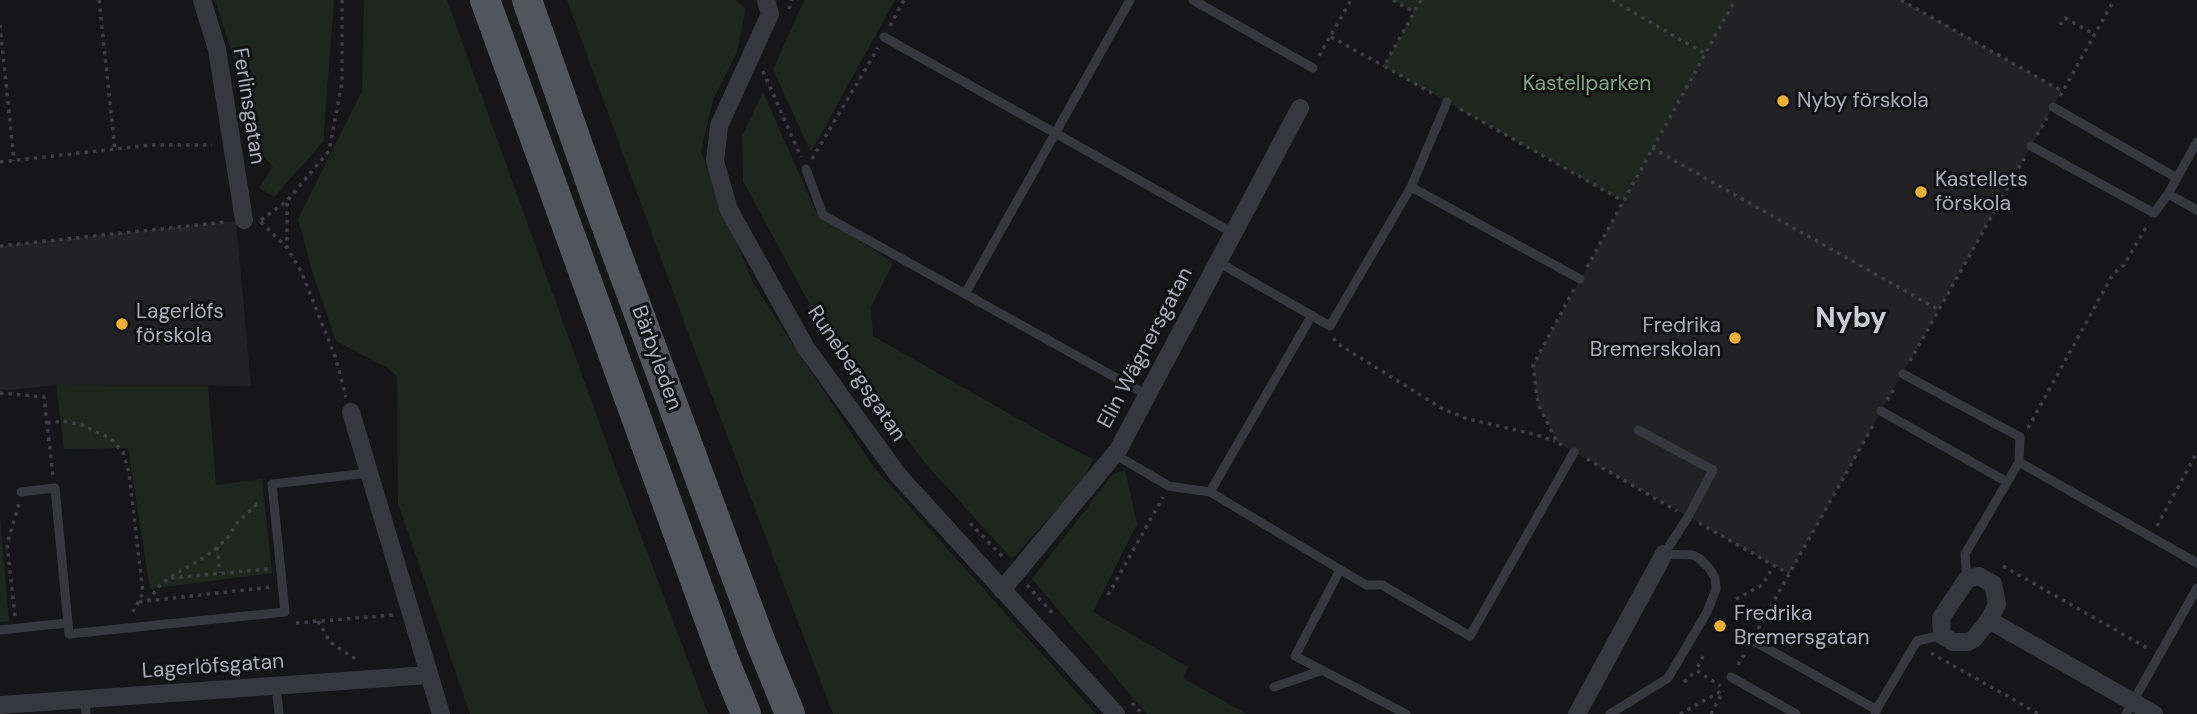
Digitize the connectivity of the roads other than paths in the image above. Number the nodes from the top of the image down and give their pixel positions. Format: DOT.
graph roads {
  1 [pos="202,0"];
  2 [pos="485,0"];
  3 [pos="527,0"];
  4 [pos="766,0"];
  5 [pos="1130,0"];
  6 [pos="1193,0"];
  7 [pos="884,37"];
  8 [pos="1313,68"];
  9 [pos="1447,102"];
  10 [pos="2053,107"];
  11 [pos="1300,108"];
  12 [pos="1055,133"];
  13 [pos="2197,142"];
  14 [pos="2031,146"];
  15 [pos="806,169"];
  16 [pos="2176,178"];
  17 [pos="1410,187"];
  18 [pos="2168,194"];
  19 [pos="2197,210"];
  20 [pos="252,221"];
  21 [pos="1233,233"];
  22 [pos="1218,262"];
  23 [pos="1580,279"];
  24 [pos="965,294"];
  25 [pos="1312,316"];
  26 [pos="1903,374"];
  27 [pos="1147,395"];
  28 [pos="1881,411"];
  29 [pos="351,412"];
  30 [pos="1637,430"];
  31 [pos="1574,452"];
  32 [pos="1114,454"];
  33 [pos="2019,463"];
  34 [pos="369,473"];
  35 [pos="2007,482"];
  36 [pos="21,492"];
  37 [pos="1210,492"];
  38 [pos="1664,554"];
  39 [pos="2197,563"];
  40 [pos="1340,570"];
  41 [pos="1967,579"];
  42 [pos="2197,588"];
  43 [pos="1002,590"];
  44 [pos="2194,602"];
  45 [pos="1989,620"];
  46 [pos="67,623"];
  47 [pos="0,631"];
  48 [pos="1942,635"];
  49 [pos="1752,640"];
  50 [pos="1322,670"];
  51 [pos="429,676"];
  52 [pos="1731,677"];
  53 [pos="276,686"];
  54 [pos="1274,687"];
  55 [pos="0,705"];
  56 [pos="86,706"];
  57 [pos="2130,708"];
  58 [pos="1875,712"];
  59 [pos="279,714"];
  60 [pos="441,714"];
  61 [pos="747,714"];
  62 [pos="790,714"];
  63 [pos="1116,714"];
  64 [pos="1406,714"];
  65 [pos="1577,714"];
  66 [pos="1610,714"];
  67 [pos="1796,714"];
  68 [pos="2154,714"];
  1 -- 20 [label="street, Ferlinsgatan"];
  2 -- 61 [label="main road, Bärbyleden"];
  3 -- 62 [label="main road, Bärbyleden"];
  4 -- 43 [label="street, Runebergsgatan"];
  5 -- 12 [label="lane"];
  6 -- 8 [label="lane"];
  7 -- 12 [label="lane"];
  9 -- 17 [label="lane"];
  10 -- 16 [label="lane"];
  11 -- 21 [label="street, Elin Wägnersgatan"];
  12 -- 21 [label="lane"];
  12 -- 24 [label="lane"];
  13 -- 16 [label="lane"];
  14 -- 18 [label="lane"];
  15 -- 24 [label="lane"];
  16 -- 18 [label="lane"];
  17 -- 23 [label="lane"];
  17 -- 25 [label="lane"];
  18 -- 19 [label="lane"];
  21 -- 22 [label="street, Elin Wägnersgatan"];
  22 -- 25 [label="lane"];
  22 -- 27 [label="street, Elin Wägnersgatan"];
  24 -- 27 [label="lane"];
  25 -- 37 [label="lane"];
  26 -- 33 [label="lane"];
  27 -- 32 [label="street, Elin Wägnersgatan"];
  28 -- 35 [label="lane"];
  29 -- 34 [label="street"];
  30 -- 38 [label="lane"];
  31 -- 40 [label="lane"];
  32 -- 37 [label="lane"];
  32 -- 43 [label="street, Elin Wägnersgatan"];
  33 -- 35 [label="lane"];
  33 -- 39 [label="lane"];
  34 -- 46 [label="lane"];
  34 -- 51 [label="street"];
  35 -- 41 [label="lane"];
  36 -- 46 [label="lane"];
  37 -- 40 [label="lane"];
  38 -- 65 [label="street"];
  38 -- 66 [label="lane"];
  40 -- 50 [label="lane"];
  41 -- 45 [label="street"];
  41 -- 48 [label="street"];
  42 -- 44 [label="lane"];
  43 -- 63 [label="street, Runebergsgatan"];
  44 -- 57 [label="lane"];
  45 -- 48 [label="street"];
  45 -- 57 [label="street"];
  46 -- 47 [label="lane"];
  48 -- 58 [label="lane"];
  49 -- 58 [label="lane"];
  50 -- 54 [label="lane"];
  50 -- 64 [label="lane"];
  51 -- 53 [label="street, Lagerlöfsgatan"];
  51 -- 60 [label="street"];
  52 -- 67 [label="lane"];
  53 -- 56 [label="street, Lagerlöfsgatan"];
  53 -- 59 [label="lane"];
  55 -- 56 [label="street, Lagerlöfsgatan"];
  57 -- 68 [label="street"];
}
